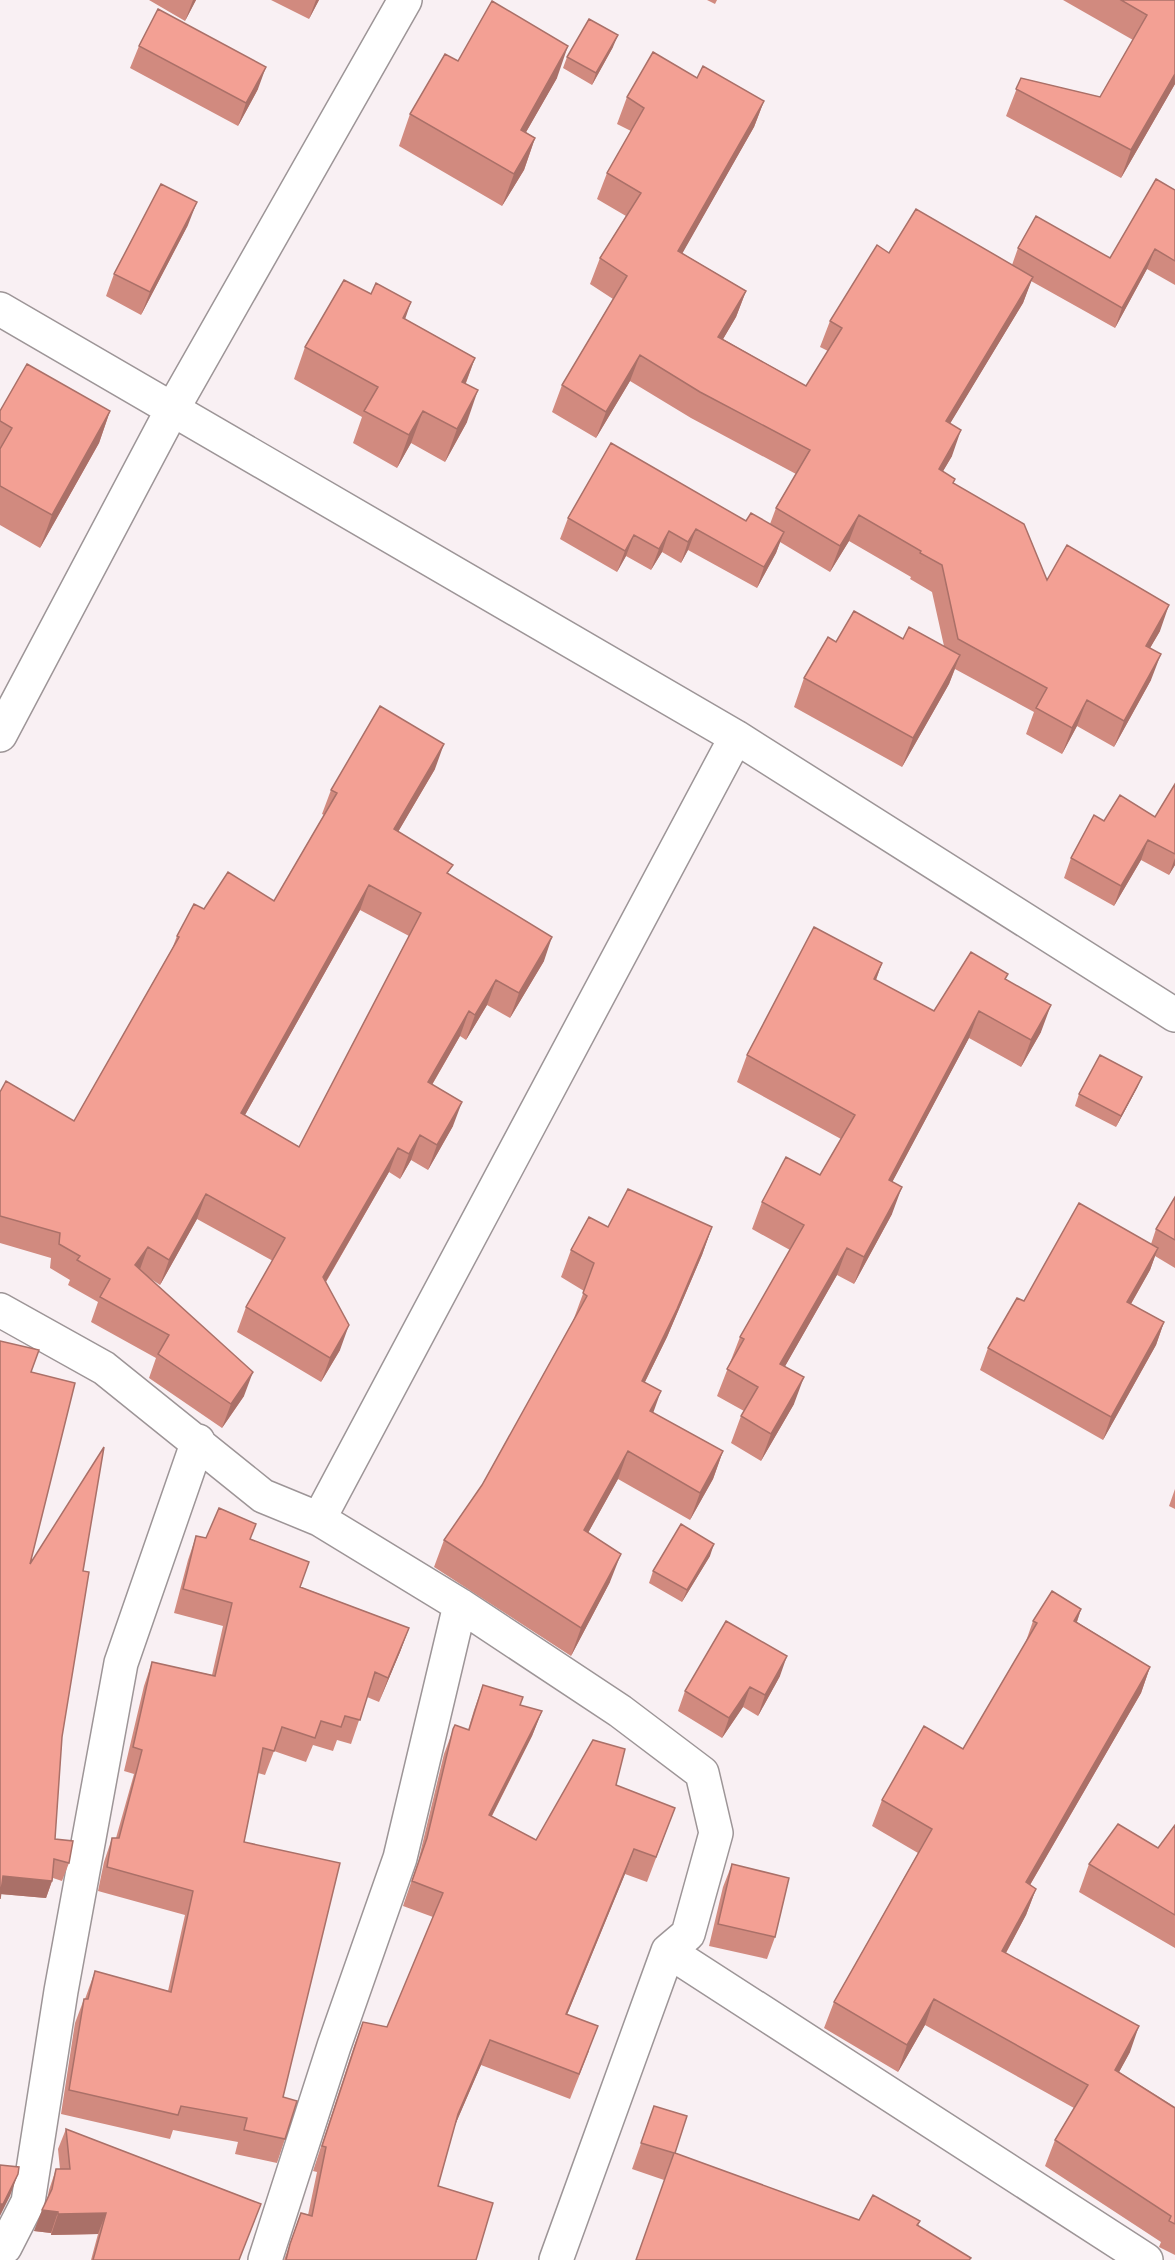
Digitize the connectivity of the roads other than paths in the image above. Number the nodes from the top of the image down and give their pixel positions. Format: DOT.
graph roads {
  1 [pos="405,0"];
  2 [pos="0,309"];
  3 [pos="172,410"];
  4 [pos="0,735"];
  5 [pos="736,738"];
  6 [pos="1175,1015"];
  7 [pos="0,1310"];
  8 [pos="198,1441"];
  9 [pos="319,1519"];
  10 [pos="460,1605"];
  11 [pos="668,1952"];
  12 [pos="0,2250"];
  13 [pos="265,2260"];
  14 [pos="556,2260"];
  15 [pos="1146,2260"];
  1 -- 3 [label="street"];
  2 -- 3 [label="street"];
  3 -- 4 [label="street"];
  3 -- 5 [label="street"];
  5 -- 6 [label="street"];
  5 -- 9 [label="street"];
  7 -- 8 [label="street"];
  8 -- 9 [label="street"];
  8 -- 12 [label="street"];
  9 -- 10 [label="street"];
  10 -- 11 [label="street"];
  10 -- 13 [label="street"];
  11 -- 14 [label="street"];
  11 -- 15 [label="street"];
}
